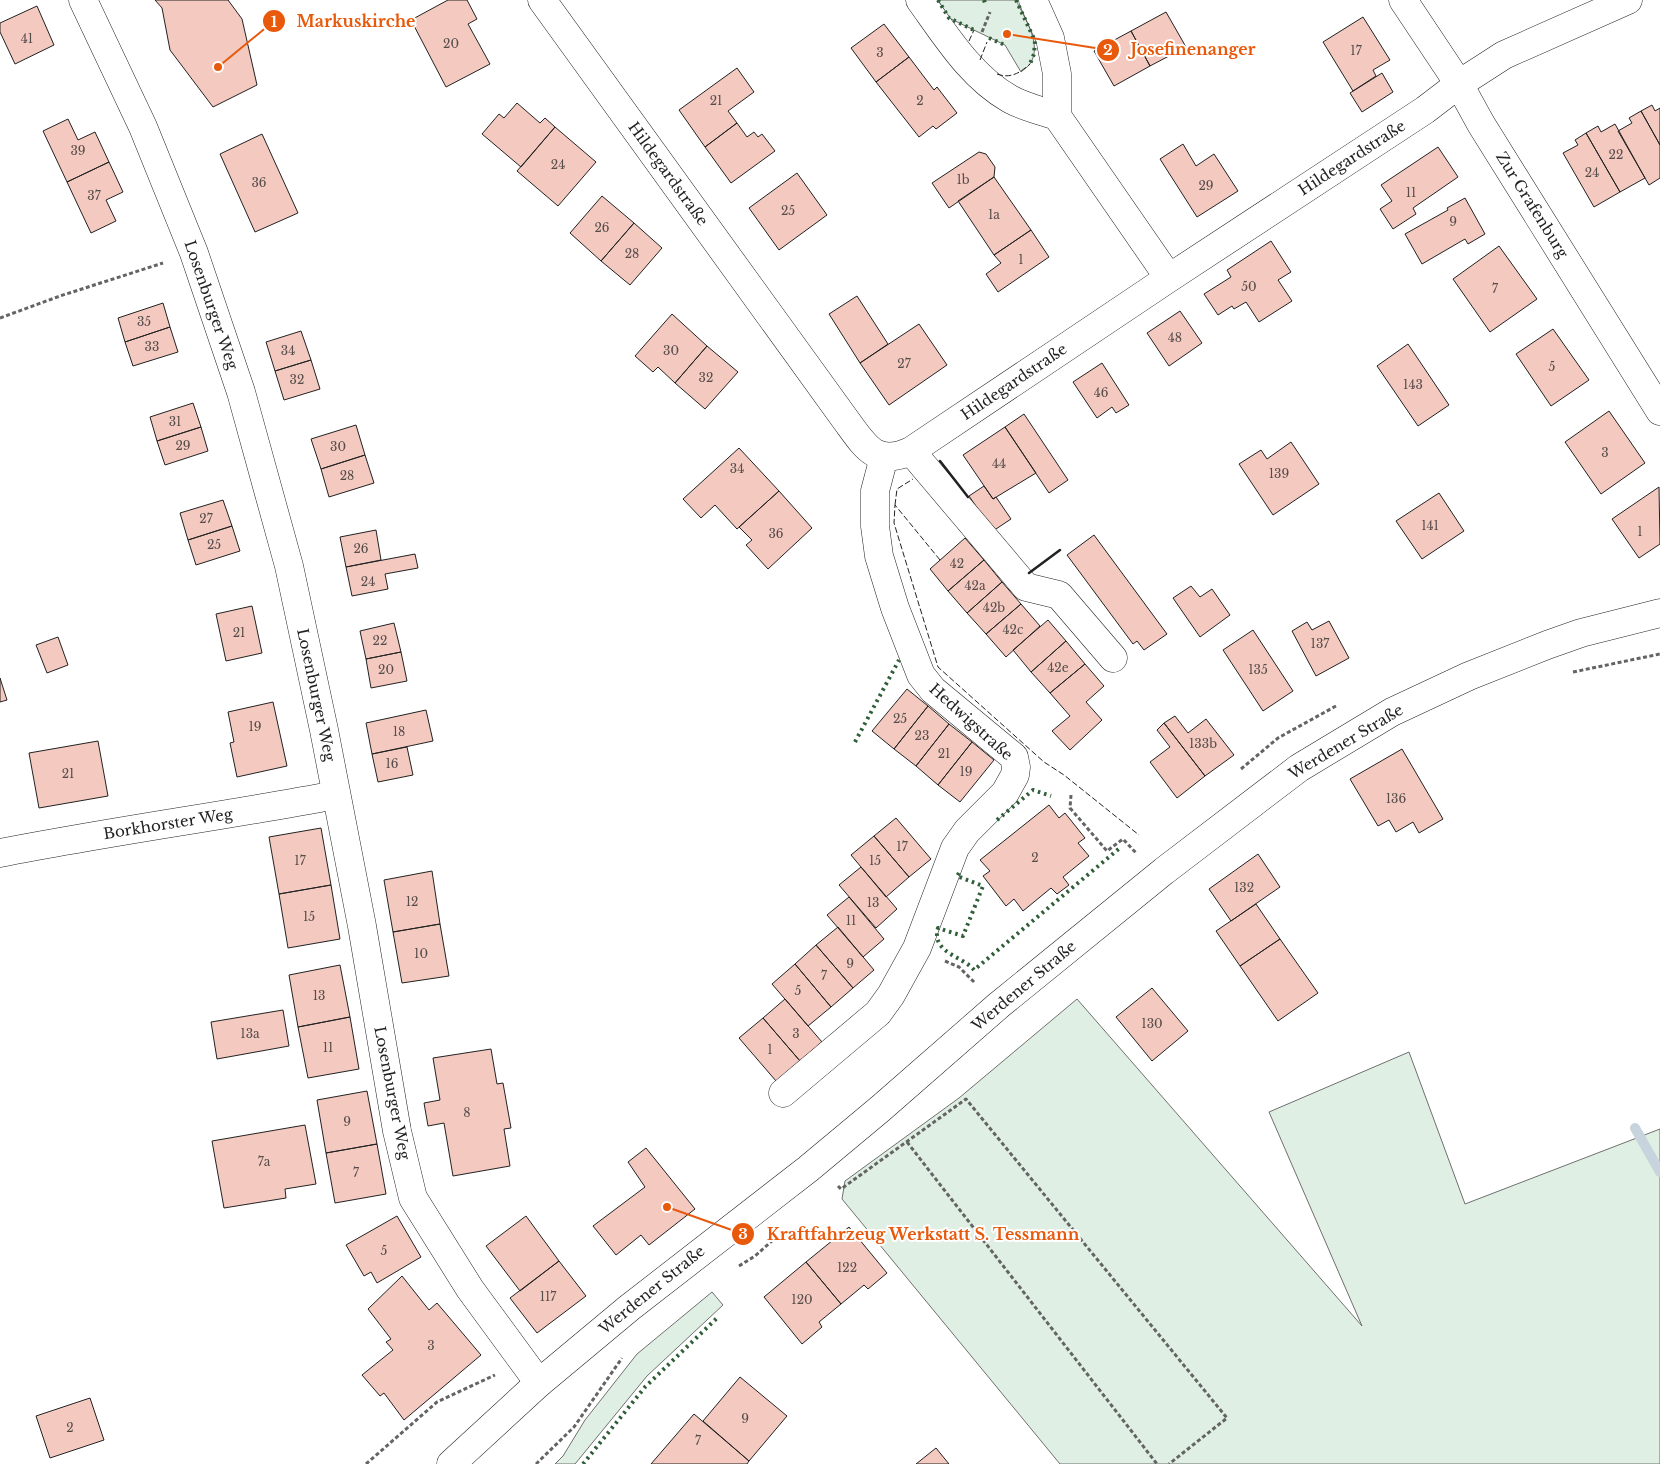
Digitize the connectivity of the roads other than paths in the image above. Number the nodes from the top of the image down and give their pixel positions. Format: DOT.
graph roads {
  1 [pos="83,0"];
  2 [pos="542,0"];
  3 [pos="920,0"];
  4 [pos="1033,0"];
  5 [pos="1403,0"];
  6 [pos="1628,0"];
  7 [pos="1459,84"];
  8 [pos="1057,116"];
  9 [pos="1169,278"];
  10 [pos="1660,411"];
  11 [pos="911,451"];
  12 [pos="884,457"];
  13 [pos="1660,613"];
  14 [pos="1113,658"];
  15 [pos="336,795"];
  16 [pos="0,853"];
  17 [pos="783,1093"];
  18 [pos="538,1383"];
  19 [pos="451,1464"];
  1 -- 15 [label="street, Losenburger Weg"];
  2 -- 12 [label="street, Hildegardstraße"];
  3 -- 8 [label="street"];
  4 -- 8 [label="street"];
  5 -- 7 [label="street, Zur Grafenburg"];
  6 -- 7 [label="street, Hildegardstraße"];
  7 -- 9 [label="street, Hildegardstraße"];
  7 -- 10 [label="street, Zur Grafenburg"];
  8 -- 9 [label="street"];
  9 -- 11 [label="street, Hildegardstraße"];
  11 -- 12 [label="street, Hildegardstraße"];
  11 -- 14 [label="street"];
  12 -- 17 [label="street, Hedwigstraße"];
  13 -- 18 [label="street, Werdener Straße"];
  15 -- 16 [label="street, Borkhorster Weg"];
  15 -- 18 [label="street, Losenburger Weg"];
  18 -- 19 [label="street, Werdener Straße"];
}
